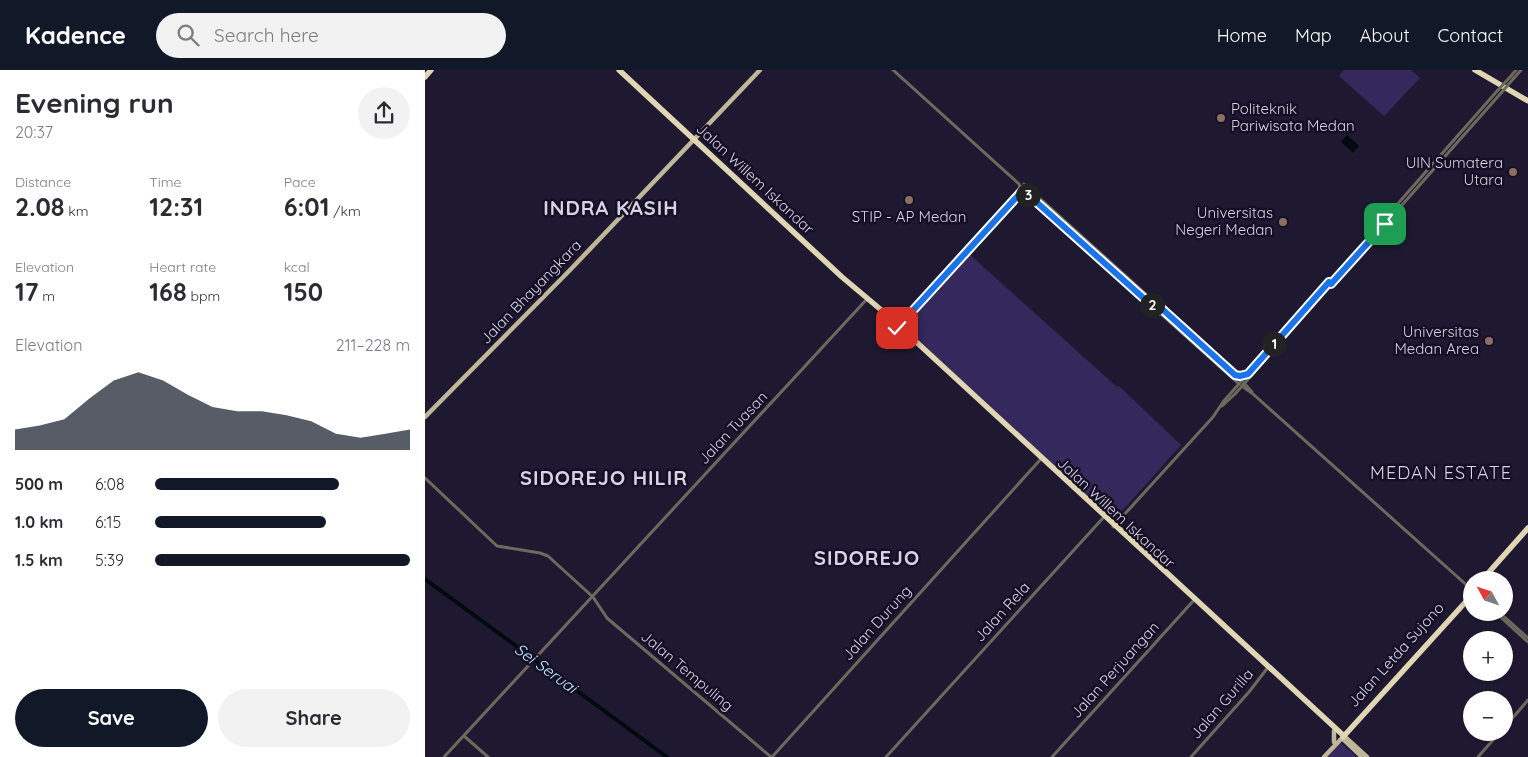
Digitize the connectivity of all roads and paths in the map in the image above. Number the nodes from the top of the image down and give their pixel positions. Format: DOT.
graph roads {
  1 [pos="431,70"];
  2 [pos="619,70"];
  3 [pos="760,70"];
  4 [pos="893,70"];
  5 [pos="1475,70"];
  6 [pos="1482,70"];
  7 [pos="1516,70"];
  8 [pos="1521,70"];
  9 [pos="425,77"];
  10 [pos="1512,77"];
  11 [pos="1528,97"];
  12 [pos="1528,101"];
  13 [pos="694,142"];
  14 [pos="1022,186"];
  15 [pos="1074,230"];
  16 [pos="1071,233"];
  17 [pos="868,299"];
  18 [pos="1160,310"];
  19 [pos="898,324"];
  20 [pos="1281,339"];
  21 [pos="1211,355"];
  22 [pos="1248,374"];
  23 [pos="1235,375"];
  24 [pos="1242,383"];
  25 [pos="425,418"];
  26 [pos="1040,460"];
  27 [pos="1047,464"];
  28 [pos="425,478"];
  29 [pos="1103,518"];
  30 [pos="1115,526"];
  31 [pos="1528,528"];
  32 [pos="1528,532"];
  33 [pos="1490,571"];
  34 [pos="1494,571"];
  35 [pos="1463,584"];
  36 [pos="593,597"];
  37 [pos="1194,600"];
  38 [pos="1463,600"];
  39 [pos="1463,605"];
  40 [pos="1506,621"];
  41 [pos="1508,621"];
  42 [pos="1528,640"];
  43 [pos="1268,667"];
  44 [pos="1528,700"];
  45 [pos="1513,718"];
  46 [pos="1336,730"];
  47 [pos="1343,734"];
  48 [pos="464,736"];
  49 [pos="1492,741"];
  50 [pos="1334,742"];
  51 [pos="774,756"];
  52 [pos="444,757"];
  53 [pos="488,757"];
  54 [pos="886,757"];
  55 [pos="1052,757"];
  56 [pos="1191,757"];
  57 [pos="1322,757"];
  58 [pos="1362,757"];
  59 [pos="1367,757"];
  60 [pos="1479,757"];
  1 -- 9 [label="highway"];
  2 -- 13 [label="highway, Jalan Willem Iskandar"];
  3 -- 13 [label="main road, Jalan Bhayangkara"];
  4 -- 14 [label="street"];
  5 -- 12 [label="highway"];
  6 -- 11 [label="highway"];
  7 -- 10 [label="street"];
  8 -- 10 [label="street"];
  10 -- 20 [label="street, bridge"];
  13 -- 17 [label="highway, Jalan Willem Iskandar"];
  13 -- 25 [label="main road, Jalan Bhayangkara"];
  14 -- 15 [label="street"];
  14 -- 16 [label="street"];
  14 -- 19 [label="street"];
  15 -- 16 [label="street"];
  15 -- 18 [label="street"];
  16 -- 18 [label="street"];
  17 -- 19 [label="highway, Jalan Willem Iskandar"];
  17 -- 36 [label="street, Jalan Tuasan"];
  18 -- 21 [label="street"];
  19 -- 26 [label="highway, Jalan Willem Iskandar"];
  19 -- 27 [label="highway, Jalan Willem Iskandar"];
  20 -- 22 [label="street"];
  20 -- 24 [label="street"];
  21 -- 23 [label="street"];
  21 -- 24 [label="street"];
  22 -- 23 [label="street"];
  22 -- 24 [label="street"];
  23 -- 24 [label="street"];
  24 -- 30 [label="street"];
  24 -- 35 [label="street"];
  26 -- 27 [label="highway, Jalan Willem Iskandar"];
  26 -- 51 [label="street, Jalan Durung"];
  27 -- 29 [label="highway, Jalan Willem Iskandar"];
  27 -- 30 [label="highway, Jalan Willem Iskandar"];
  28 -- 36 [label="street, Jalan Tempuling"];
  29 -- 30 [label="highway, Jalan Willem Iskandar"];
  29 -- 54 [label="street, Jalan Rela"];
  30 -- 37 [label="highway, Jalan Willem Iskandar"];
  31 -- 33 [label="highway"];
  32 -- 34 [label="highway"];
  36 -- 48 [label="street, Jalan Tuasan"];
  36 -- 51 [label="street, Jalan Tempuling"];
  37 -- 43 [label="highway, Jalan Willem Iskandar"];
  37 -- 55 [label="street, Jalan Perjuangan"];
  38 -- 47 [label="highway, Jalan Letda Sujono"];
  39 -- 47 [label="highway, Jalan Letda Sujono"];
  40 -- 42 [label="street"];
  41 -- 42 [label="street"];
  43 -- 46 [label="highway, Jalan Willem Iskandar"];
  43 -- 56 [label="street, Jalan Gurilla"];
  44 -- 45 [label="street"];
  46 -- 47 [label="highway"];
  46 -- 47 [label="highway, Jalan Willem Iskandar"];
  46 -- 50 [label="main road"];
  47 -- 50 [label="main road"];
  47 -- 57 [label="main road"];
  47 -- 58 [label="main road"];
  47 -- 59 [label="main road"];
  48 -- 52 [label="street, Jalan Tuasan"];
  48 -- 53 [label="street"];
  49 -- 60 [label="street"];
  50 -- 57 [label="main road"];
}
